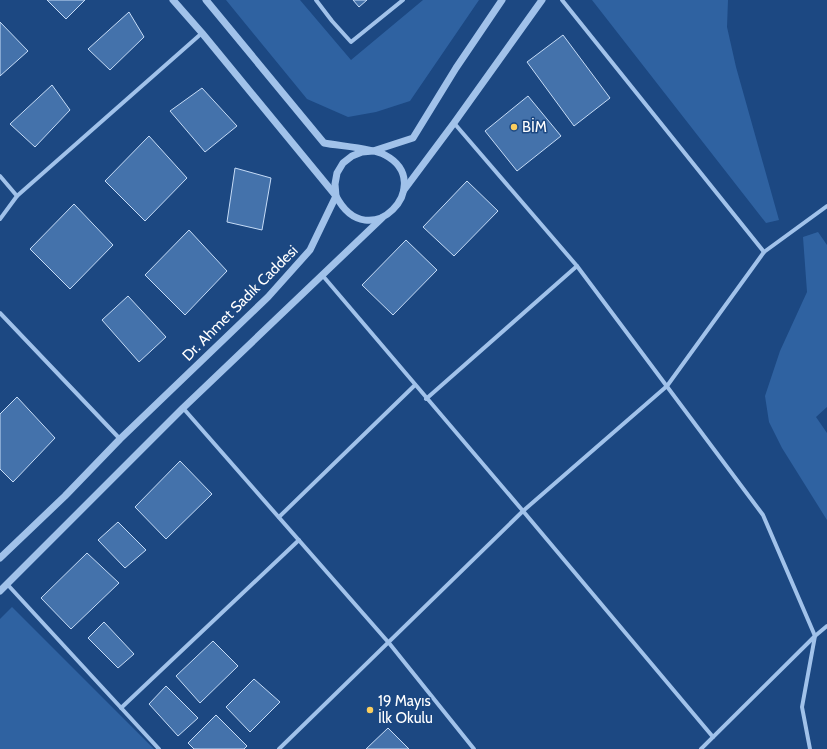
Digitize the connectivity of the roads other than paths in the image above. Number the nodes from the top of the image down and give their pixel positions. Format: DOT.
graph roads {
  1 [pos="173,0"];
  2 [pos="206,0"];
  3 [pos="316,0"];
  4 [pos="403,0"];
  5 [pos="502,0"];
  6 [pos="542,0"];
  7 [pos="562,0"];
  8 [pos="202,33"];
  9 [pos="454,123"];
  10 [pos="373,151"];
  11 [pos="0,176"];
  12 [pos="404,190"];
  13 [pos="17,196"];
  14 [pos="336,196"];
  15 [pos="827,206"];
  16 [pos="384,217"];
  17 [pos="0,219"];
  18 [pos="764,252"];
  19 [pos="577,266"];
  20 [pos="323,276"];
  21 [pos="0,313"];
  22 [pos="415,385"];
  23 [pos="668,386"];
  24 [pos="426,399"];
  25 [pos="183,408"];
  26 [pos="120,438"];
  27 [pos="523,511"];
  28 [pos="279,517"];
  29 [pos="299,540"];
  30 [pos="0,558"];
  31 [pos="7,584"];
  32 [pos="0,591"];
  33 [pos="827,626"];
  34 [pos="815,636"];
  35 [pos="389,643"];
  36 [pos="121,708"];
  37 [pos="713,738"];
  38 [pos="159,749"];
  39 [pos="279,749"];
  40 [pos="474,749"];
  41 [pos="701,749"];
  42 [pos="810,749"];
  1 -- 8 [label="street"];
  2 -- 10 [label="street"];
  3 -- 4 [label="street"];
  5 -- 10 [label="street, Dr. Ahmet Sadık Caddesi"];
  6 -- 9 [label="street"];
  7 -- 18 [label="street"];
  8 -- 13 [label="street"];
  8 -- 14 [label="street"];
  9 -- 12 [label="street"];
  9 -- 19 [label="street"];
  10 -- 12 [label="street"];
  10 -- 14 [label="street, Dr. Ahmet Sadık Caddesi"];
  11 -- 13 [label="street"];
  12 -- 16 [label="street"];
  13 -- 17 [label="street"];
  14 -- 16 [label="street"];
  14 -- 26 [label="street, Dr. Ahmet Sadık Caddesi"];
  15 -- 18 [label="street"];
  16 -- 20 [label="street"];
  18 -- 23 [label="street"];
  19 -- 23 [label="street"];
  19 -- 24 [label="street"];
  20 -- 22 [label="street"];
  20 -- 25 [label="street"];
  21 -- 26 [label="street"];
  22 -- 24 [label="street"];
  22 -- 28 [label="street"];
  23 -- 27 [label="street"];
  23 -- 34 [label="street"];
  24 -- 27 [label="street"];
  25 -- 28 [label="street"];
  25 -- 31 [label="street"];
  26 -- 30 [label="street, Dr. Ahmet Sadık Caddesi"];
  27 -- 35 [label="street"];
  27 -- 37 [label="street"];
  28 -- 29 [label="street"];
  29 -- 35 [label="street"];
  29 -- 36 [label="street"];
  31 -- 32 [label="street"];
  31 -- 36 [label="street"];
  33 -- 34 [label="street"];
  34 -- 37 [label="street"];
  34 -- 42 [label="street"];
  35 -- 39 [label="street"];
  35 -- 40 [label="street"];
  36 -- 38 [label="street"];
  37 -- 41 [label="street"];
}
